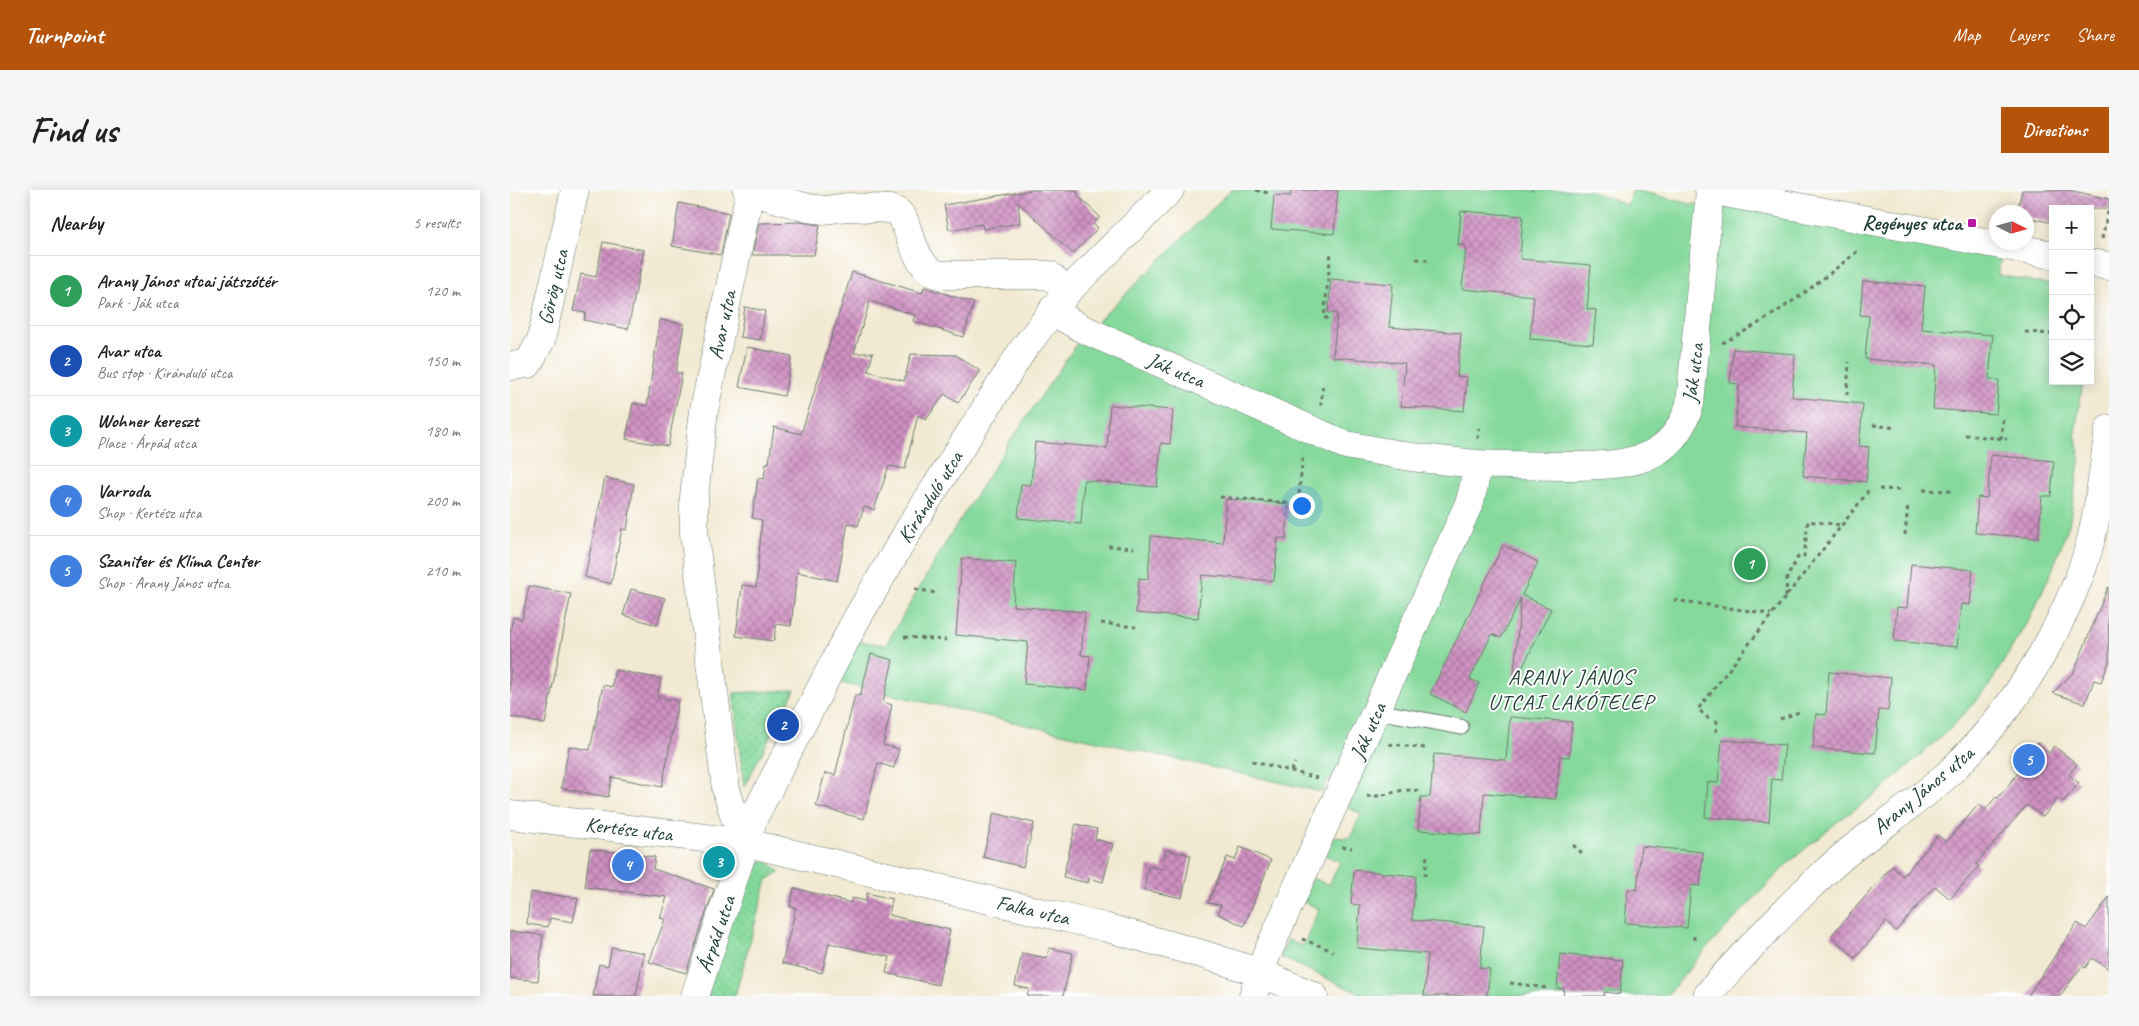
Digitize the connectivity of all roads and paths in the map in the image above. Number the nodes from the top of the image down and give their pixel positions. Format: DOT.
graph roads {
  1 [pos="575,190"];
  2 [pos="748,190"];
  3 [pos="1170,190"];
  4 [pos="1256,190"];
  5 [pos="1710,190"];
  6 [pos="1268,193"];
  7 [pos="868,200"];
  8 [pos="2109,207"];
  9 [pos="2108,218"];
  10 [pos="1860,249"];
  11 [pos="1331,251"];
  12 [pos="2049,254"];
  13 [pos="1416,258"];
  14 [pos="1428,260"];
  15 [pos="2099,264"];
  16 [pos="1061,300"];
  17 [pos="1328,318"];
  18 [pos="2025,332"];
  19 [pos="2049,334"];
  20 [pos="1697,343"];
  21 [pos="1849,362"];
  22 [pos="510,366"];
  23 [pos="1846,394"];
  24 [pos="2003,418"];
  25 [pos="1873,425"];
  26 [pos="1897,428"];
  27 [pos="2109,429"];
  28 [pos="1965,435"];
  29 [pos="2001,439"];
  30 [pos="2007,439"];
  31 [pos="1303,454"];
  32 [pos="1476,464"];
  33 [pos="1868,488"];
  34 [pos="1879,489"];
  35 [pos="1901,490"];
  36 [pos="1923,490"];
  37 [pos="1953,490"];
  38 [pos="1299,494"];
  39 [pos="1220,497"];
  40 [pos="1298,504"];
  41 [pos="1908,504"];
  42 [pos="1842,525"];
  43 [pos="1905,535"];
  44 [pos="1108,546"];
  45 [pos="1134,548"];
  46 [pos="915,589"];
  47 [pos="936,594"];
  48 [pos="1786,597"];
  49 [pos="1674,600"];
  50 [pos="1772,614"];
  51 [pos="1101,624"];
  52 [pos="1136,627"];
  53 [pos="904,636"];
  54 [pos="946,640"];
  55 [pos="1377,711"];
  56 [pos="1802,711"];
  57 [pos="1709,719"];
  58 [pos="1717,719"];
  59 [pos="1780,719"];
  60 [pos="1461,727"];
  61 [pos="1716,732"];
  62 [pos="1363,742"];
  63 [pos="1425,748"];
  64 [pos="1252,761"];
  65 [pos="1295,763"];
  66 [pos="1291,771"];
  67 [pos="1341,789"];
  68 [pos="1419,791"];
  69 [pos="510,815"];
  70 [pos="747,843"];
  71 [pos="1573,845"];
  72 [pos="1582,853"];
  73 [pos="1427,855"];
  74 [pos="1425,876"];
  75 [pos="1694,932"];
  76 [pos="1301,938"];
  77 [pos="1694,940"];
  78 [pos="1333,952"];
  79 [pos="1510,982"];
  80 [pos="1257,984"];
  81 [pos="1548,988"];
  82 [pos="695,996"];
  83 [pos="1314,996"];
  84 [pos="1707,996"];
  1 -- 22 [label="street, Görög utca"];
  2 -- 7 [label="street"];
  2 -- 70 [label="street, Avar utca"];
  3 -- 16 [label="street, Kiránduló utca"];
  4 -- 6 [label="path"];
  5 -- 12 [label="street"];
  5 -- 20 [label="street, Ják utca"];
  7 -- 16 [label="street, Ják utca"];
  8 -- 9 [label="path"];
  9 -- 15 [label="path"];
  10 -- 20 [label="path"];
  11 -- 17 [label="path"];
  13 -- 14 [label="path"];
  16 -- 32 [label="street, Ják utca"];
  16 -- 70 [label="street, Kiránduló utca"];
  18 -- 19 [label="path"];
  20 -- 32 [label="street, Ják utca"];
  21 -- 23 [label="path"];
  24 -- 29 [label="path"];
  25 -- 26 [label="path"];
  27 -- 84 [label="street, Arany János utca"];
  28 -- 29 [label="path"];
  29 -- 30 [label="path"];
  31 -- 38 [label="path"];
  32 -- 55 [label="street, Ják utca"];
  33 -- 42 [label="path"];
  34 -- 35 [label="path"];
  36 -- 37 [label="path"];
  39 -- 40 [label="path"];
  41 -- 43 [label="path"];
  42 -- 48 [label="path"];
  42 -- 48 [label="path"];
  44 -- 45 [label="path"];
  46 -- 47 [label="path"];
  48 -- 50 [label="path"];
  49 -- 50 [label="path"];
  50 -- 57 [label="path"];
  51 -- 52 [label="path"];
  53 -- 54 [label="path"];
  55 -- 60 [label="lane"];
  55 -- 62 [label="street, Ják utca"];
  56 -- 59 [label="path"];
  58 -- 61 [label="path"];
  62 -- 63 [label="path"];
  62 -- 67 [label="street, Ják utca"];
  64 -- 66 [label="path"];
  65 -- 66 [label="path"];
  66 -- 67 [label="path"];
  67 -- 68 [label="path"];
  67 -- 80 [label="street, Ják utca"];
  69 -- 70 [label="street, Kertész utca"];
  70 -- 80 [label="street, Falka utca"];
  70 -- 82 [label="street, Árpád utca"];
  71 -- 72 [label="path"];
  73 -- 74 [label="path"];
  75 -- 77 [label="path"];
  76 -- 78 [label="path"];
  79 -- 81 [label="path"];
  80 -- 83 [label="street, Falka utca"];
}
